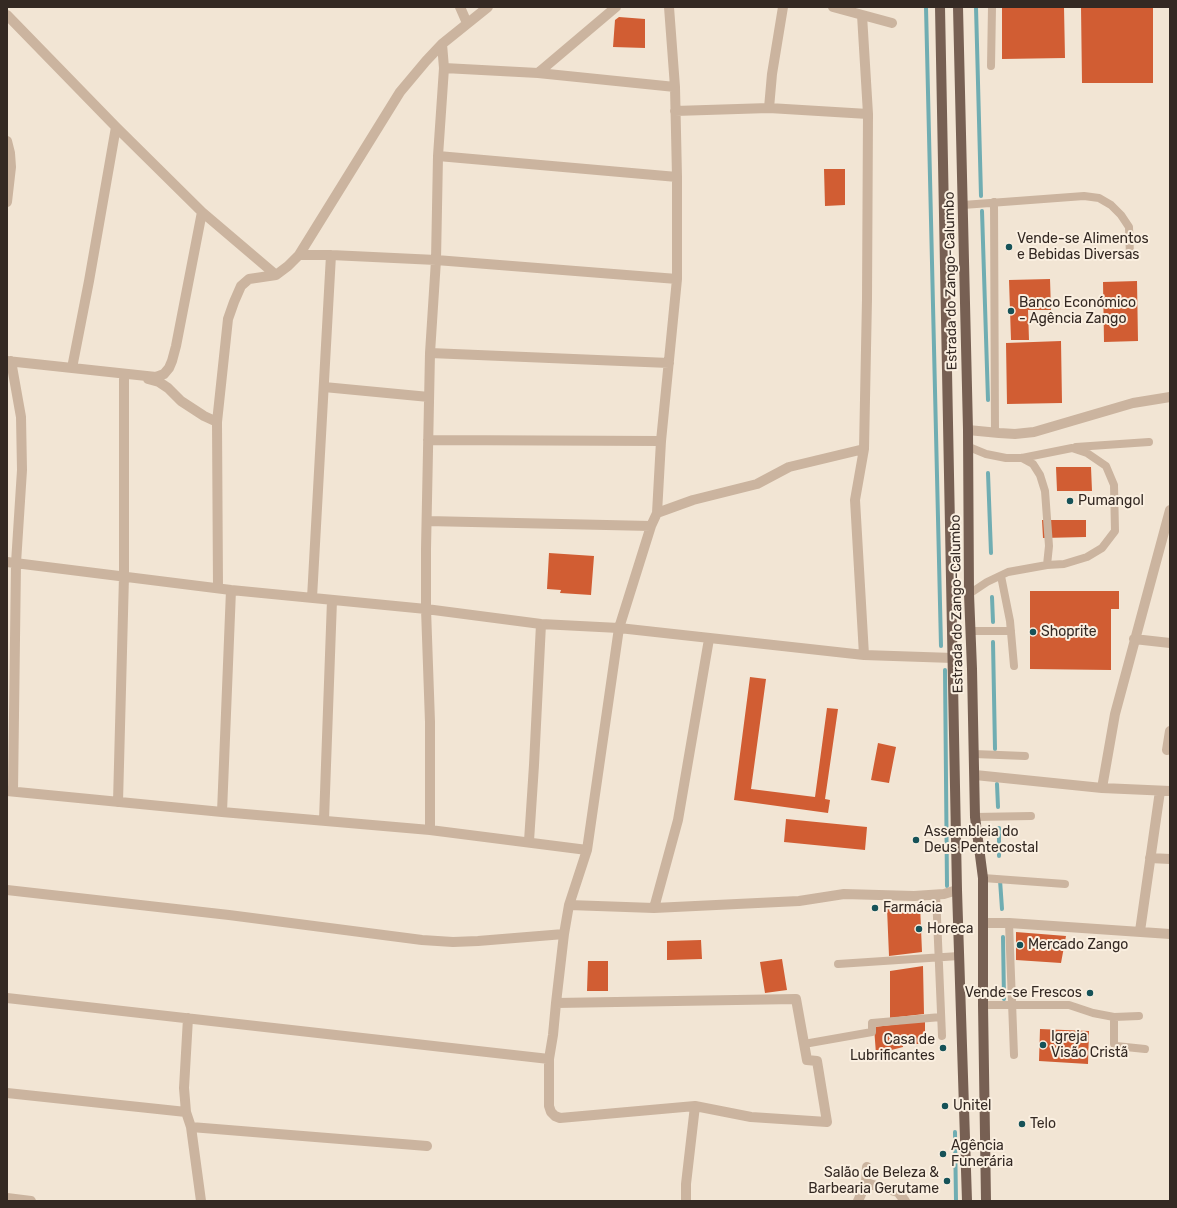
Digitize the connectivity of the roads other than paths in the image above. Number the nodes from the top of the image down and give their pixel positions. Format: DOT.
graph roads {
  1 [pos="460,7"];
  2 [pos="488,7"];
  3 [pos="616,7"];
  4 [pos="669,7"];
  5 [pos="783,7"];
  6 [pos="833,7"];
  7 [pos="940,7"];
  8 [pos="958,7"];
  9 [pos="992,7"];
  10 [pos="7,15"];
  11 [pos="862,15"];
  12 [pos="467,23"];
  13 [pos="892,23"];
  14 [pos="442,44"];
  15 [pos="991,66"];
  16 [pos="444,68"];
  17 [pos="538,73"];
  18 [pos="674,87"];
  19 [pos="769,108"];
  20 [pos="675,111"];
  21 [pos="868,114"];
  22 [pos="116,127"];
  23 [pos="7,141"];
  24 [pos="438,156"];
  25 [pos="677,177"];
  26 [pos="7,202"];
  27 [pos="994,202"];
  28 [pos="963,204"];
  29 [pos="202,212"];
  30 [pos="299,255"];
  31 [pos="331,255"];
  32 [pos="1130,256"];
  33 [pos="436,260"];
  34 [pos="276,275"];
  35 [pos="677,278"];
  36 [pos="430,353"];
  37 [pos="9,361"];
  38 [pos="669,363"];
  39 [pos="72,368"];
  40 [pos="124,374"];
  41 [pos="138,375"];
  42 [pos="324,387"];
  43 [pos="429,397"];
  44 [pos="1170,397"];
  45 [pos="217,422"];
  46 [pos="968,430"];
  47 [pos="995,432"];
  48 [pos="428,440"];
  49 [pos="661,441"];
  50 [pos="1149,442"];
  51 [pos="969,447"];
  52 [pos="1072,448"];
  53 [pos="864,449"];
  54 [pos="1022,458"];
  55 [pos="1170,510"];
  56 [pos="657,513"];
  57 [pos="427,521"];
  58 [pos="651,526"];
  59 [pos="11,562"];
  60 [pos="1047,564"];
  61 [pos="124,576"];
  62 [pos="1001,576"];
  63 [pos="218,588"];
  64 [pos="231,590"];
  65 [pos="969,594"];
  66 [pos="312,598"];
  67 [pos="332,600"];
  68 [pos="426,609"];
  69 [pos="541,624"];
  70 [pos="619,628"];
  71 [pos="971,631"];
  72 [pos="1011,631"];
  73 [pos="709,639"];
  74 [pos="1134,639"];
  75 [pos="1170,643"];
  76 [pos="864,655"];
  77 [pos="953,658"];
  78 [pos="1014,666"];
  79 [pos="1170,730"];
  80 [pos="1167,750"];
  81 [pos="974,754"];
  82 [pos="1025,756"];
  83 [pos="975,775"];
  84 [pos="1102,788"];
  85 [pos="10,791"];
  86 [pos="1165,791"];
  87 [pos="118,802"];
  88 [pos="222,812"];
  89 [pos="1031,816"];
  90 [pos="975,817"];
  91 [pos="324,820"];
  92 [pos="430,830"];
  93 [pos="529,842"];
  94 [pos="587,850"];
  95 [pos="1150,858"];
  96 [pos="1170,859"];
  97 [pos="983,878"];
  98 [pos="1065,884"];
  99 [pos="7,890"];
  100 [pos="957,890"];
  101 [pos="936,894"];
  102 [pos="570,905"];
  103 [pos="654,908"];
  104 [pos="983,923"];
  105 [pos="1009,923"];
  106 [pos="1140,931"];
  107 [pos="564,934"];
  108 [pos="1170,934"];
  109 [pos="959,956"];
  110 [pos="939,957"];
  111 [pos="838,964"];
  112 [pos="7,998"];
  113 [pos="556,1003"];
  114 [pos="982,1005"];
  115 [pos="1012,1005"];
  116 [pos="1139,1016"];
  117 [pos="941,1017"];
  118 [pos="1114,1017"];
  119 [pos="188,1018"];
  120 [pos="942,1036"];
  121 [pos="804,1044"];
  122 [pos="1145,1049"];
  123 [pos="1014,1055"];
  124 [pos="549,1059"];
  125 [pos="7,1093"];
  126 [pos="695,1106"];
  127 [pos="186,1112"];
  128 [pos="191,1127"];
  129 [pos="427,1146"];
  130 [pos="868,1167"];
  131 [pos="866,1183"];
  132 [pos="7,1198"];
  133 [pos="31,1201"];
  134 [pos="201,1201"];
  135 [pos="686,1201"];
  136 [pos="858,1201"];
  137 [pos="905,1201"];
  138 [pos="967,1201"];
  139 [pos="986,1201"];
  1 -- 12 [label="street"];
  2 -- 12 [label="street"];
  3 -- 17 [label="street"];
  4 -- 18 [label="street"];
  5 -- 19 [label="street"];
  6 -- 11 [label="street"];
  7 -- 77 [label="main road, Estrada do Zango-Calumbo"];
  8 -- 28 [label="main road, Estrada do Zango-Calumbo"];
  9 -- 15 [label="lane"];
  10 -- 22 [label="street"];
  11 -- 13 [label="street"];
  11 -- 21 [label="street"];
  12 -- 14 [label="street"];
  14 -- 16 [label="street"];
  14 -- 30 [label="street"];
  16 -- 17 [label="street"];
  16 -- 24 [label="street"];
  17 -- 18 [label="street"];
  18 -- 20 [label="street"];
  19 -- 20 [label="street"];
  19 -- 21 [label="street"];
  20 -- 25 [label="street"];
  21 -- 53 [label="street"];
  22 -- 29 [label="street"];
  22 -- 39 [label="street"];
  23 -- 26 [label="street"];
  24 -- 25 [label="street"];
  24 -- 33 [label="street"];
  25 -- 35 [label="street"];
  27 -- 28 [label="lane"];
  27 -- 32 [label="lane"];
  27 -- 47 [label="lane"];
  28 -- 46 [label="main road, Estrada do Zango-Calumbo"];
  29 -- 34 [label="street"];
  29 -- 41 [label="street"];
  30 -- 31 [label="street"];
  30 -- 34 [label="street"];
  31 -- 33 [label="street"];
  31 -- 42 [label="street"];
  33 -- 35 [label="street"];
  33 -- 36 [label="street"];
  34 -- 45 [label="street"];
  35 -- 38 [label="street"];
  36 -- 38 [label="street"];
  36 -- 43 [label="street"];
  37 -- 39 [label="street"];
  37 -- 59 [label="street"];
  38 -- 49 [label="street"];
  39 -- 40 [label="street"];
  40 -- 41 [label="street"];
  40 -- 61 [label="street"];
  41 -- 45 [label="street"];
  42 -- 43 [label="street"];
  42 -- 66 [label="street"];
  43 -- 48 [label="street"];
  44 -- 47 [label="street"];
  45 -- 63 [label="street"];
  46 -- 47 [label="street"];
  46 -- 51 [label="main road, Estrada do Zango-Calumbo"];
  48 -- 49 [label="street"];
  48 -- 57 [label="street"];
  49 -- 56 [label="street"];
  50 -- 52 [label="lane"];
  51 -- 54 [label="lane"];
  51 -- 65 [label="main road, Estrada do Zango-Calumbo"];
  52 -- 54 [label="lane"];
  52 -- 60 [label="lane"];
  53 -- 56 [label="street"];
  53 -- 76 [label="street"];
  54 -- 60 [label="lane"];
  55 -- 74 [label="street"];
  56 -- 58 [label="street"];
  57 -- 58 [label="street"];
  57 -- 68 [label="street"];
  58 -- 70 [label="street"];
  59 -- 61 [label="street"];
  59 -- 85 [label="street"];
  60 -- 62 [label="lane"];
  61 -- 63 [label="street"];
  61 -- 87 [label="street"];
  62 -- 65 [label="lane"];
  62 -- 72 [label="lane"];
  63 -- 64 [label="street"];
  64 -- 66 [label="street"];
  64 -- 88 [label="street"];
  65 -- 71 [label="main road, Estrada do Zango-Calumbo"];
  66 -- 67 [label="street"];
  67 -- 68 [label="street"];
  67 -- 91 [label="street"];
  68 -- 69 [label="street"];
  68 -- 92 [label="street"];
  69 -- 70 [label="street"];
  69 -- 93 [label="street"];
  70 -- 73 [label="street"];
  70 -- 94 [label="street"];
  71 -- 72 [label="lane"];
  71 -- 81 [label="main road, Estrada do Zango-Calumbo"];
  72 -- 78 [label="lane"];
  73 -- 76 [label="street"];
  73 -- 103 [label="street"];
  74 -- 75 [label="street"];
  74 -- 84 [label="street"];
  76 -- 77 [label="street"];
  77 -- 100 [label="main road, Estrada do Zango-Calumbo"];
  79 -- 80 [label="street"];
  81 -- 82 [label="lane"];
  81 -- 83 [label="main road, Estrada do Zango-Calumbo"];
  83 -- 84 [label="street"];
  83 -- 90 [label="main road, Estrada do Zango-Calumbo"];
  84 -- 86 [label="street"];
  85 -- 87 [label="street"];
  86 -- 95 [label="street"];
  87 -- 88 [label="street"];
  88 -- 91 [label="street"];
  89 -- 90 [label="lane"];
  90 -- 97 [label="main road, Estrada do Zango-Calumbo"];
  91 -- 92 [label="street"];
  92 -- 93 [label="street"];
  93 -- 94 [label="street"];
  94 -- 102 [label="street"];
  95 -- 96 [label="street"];
  95 -- 106 [label="street"];
  97 -- 98 [label="lane"];
  97 -- 104 [label="main road, Estrada do Zango-Calumbo"];
  99 -- 107 [label="street"];
  100 -- 101 [label="street"];
  100 -- 109 [label="main road, Estrada do Zango-Calumbo"];
  101 -- 103 [label="street"];
  101 -- 110 [label="lane"];
  102 -- 103 [label="street"];
  102 -- 107 [label="street"];
  104 -- 105 [label="street"];
  104 -- 114 [label="main road, Estrada do Zango-Calumbo"];
  105 -- 106 [label="street"];
  105 -- 115 [label="lane"];
  106 -- 108 [label="street"];
  107 -- 113 [label="street"];
  109 -- 110 [label="lane"];
  109 -- 138 [label="main road, Estrada do Zango-Calumbo"];
  110 -- 111 [label="lane"];
  110 -- 117 [label="lane"];
  112 -- 119 [label="street"];
  113 -- 121 [label="street"];
  113 -- 124 [label="street"];
  114 -- 115 [label="lane"];
  114 -- 139 [label="main road, Estrada do Zango-Calumbo"];
  115 -- 118 [label="lane"];
  115 -- 123 [label="lane"];
  116 -- 118 [label="lane"];
  117 -- 120 [label="lane"];
  117 -- 121 [label="lane"];
  118 -- 122 [label="lane"];
  119 -- 124 [label="street"];
  119 -- 127 [label="street"];
  121 -- 126 [label="street"];
  124 -- 126 [label="street"];
  125 -- 127 [label="street"];
  126 -- 135 [label="street"];
  127 -- 128 [label="street"];
  128 -- 129 [label="street"];
  128 -- 134 [label="street"];
  130 -- 131 [label="street"];
  131 -- 136 [label="street"];
  131 -- 137 [label="street"];
  132 -- 133 [label="street"];
}
